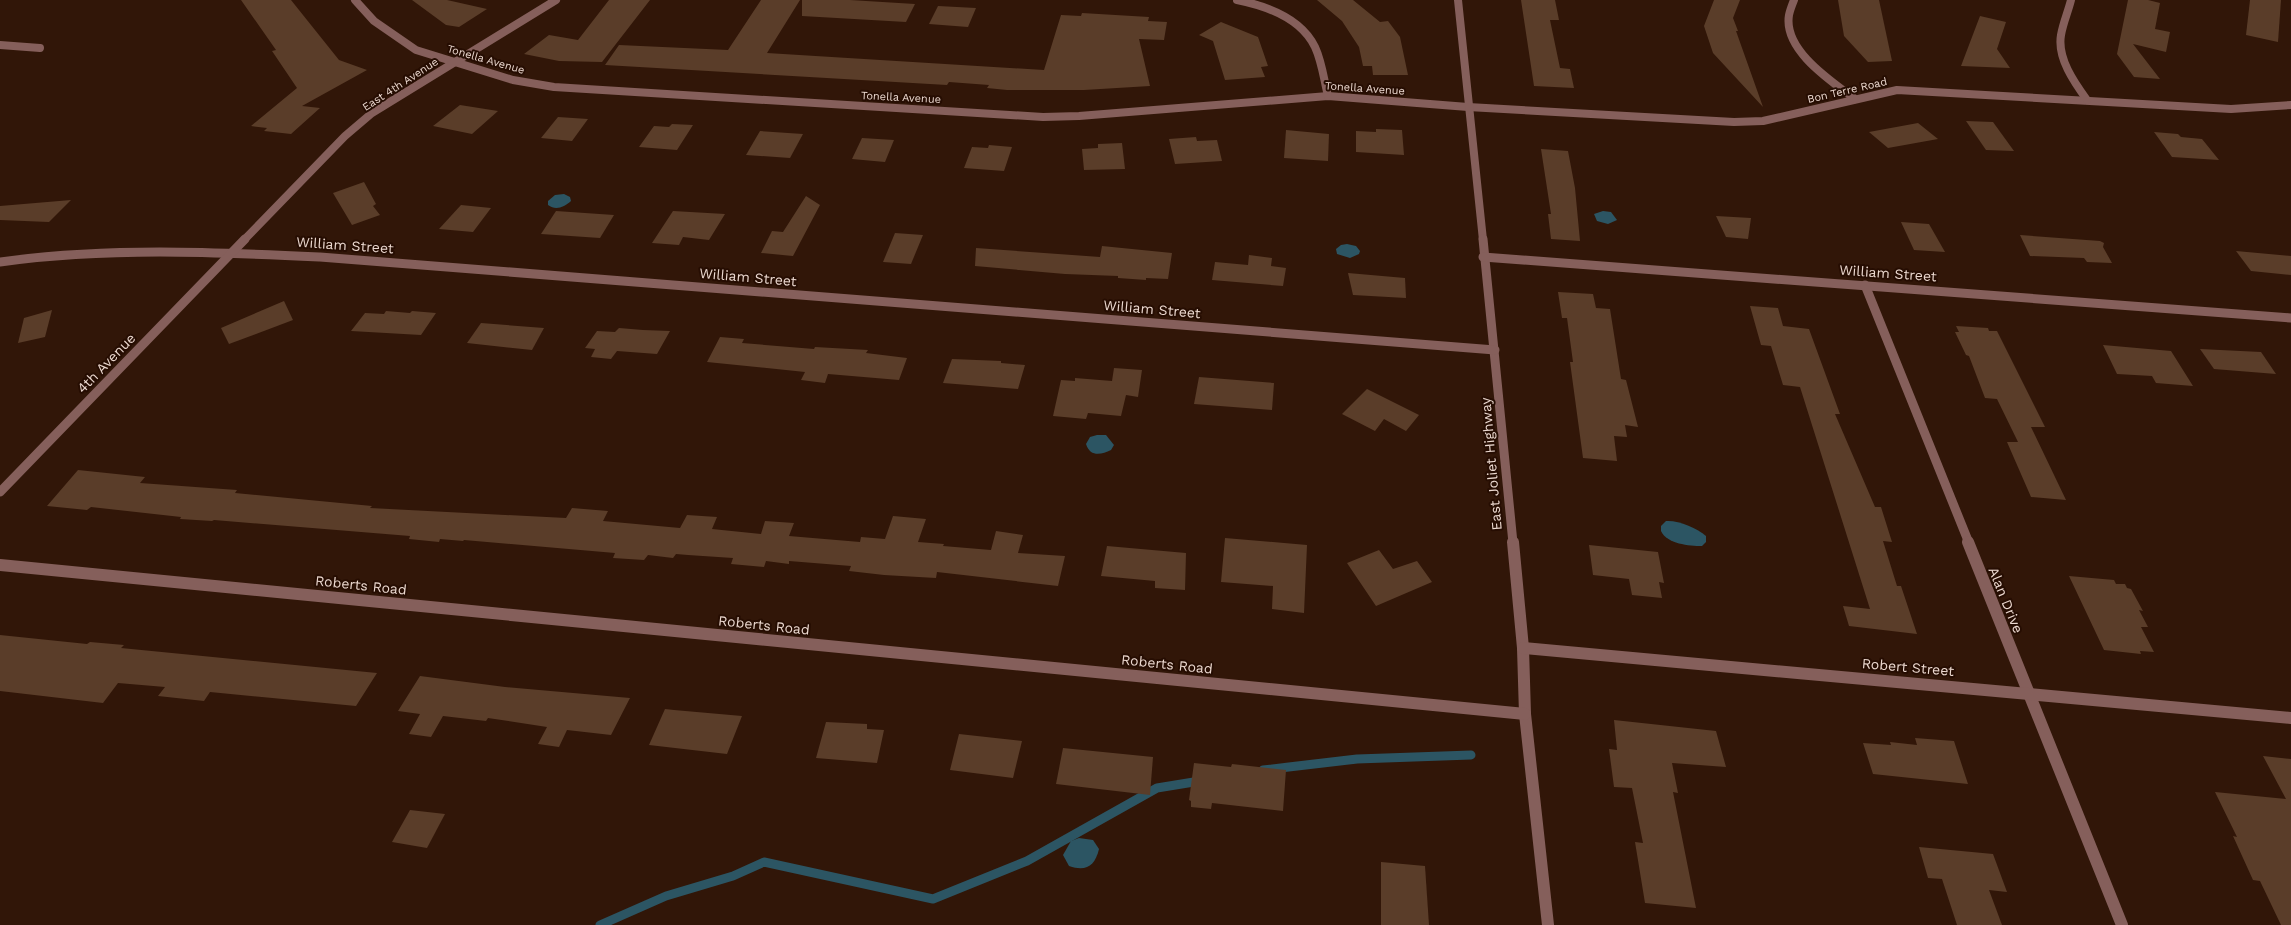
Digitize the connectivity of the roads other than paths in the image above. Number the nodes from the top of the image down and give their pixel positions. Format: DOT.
graph roads {
  1 [pos="355,0"];
  2 [pos="556,0"];
  3 [pos="1237,0"];
  4 [pos="1458,0"];
  5 [pos="1794,0"];
  6 [pos="2071,0"];
  7 [pos="0,45"];
  8 [pos="40,48"];
  9 [pos="454,62"];
  10 [pos="1328,96"];
  11 [pos="1855,99"];
  12 [pos="2086,100"];
  13 [pos="2291,105"];
  14 [pos="1468,107"];
  15 [pos="232,253"];
  16 [pos="1483,258"];
  17 [pos="0,262"];
  18 [pos="1865,285"];
  19 [pos="2291,318"];
  20 [pos="1495,350"];
  21 [pos="0,492"];
  22 [pos="0,565"];
  23 [pos="1523,648"];
  24 [pos="2027,694"];
  25 [pos="1525,714"];
  26 [pos="2291,718"];
  27 [pos="1548,925"];
  28 [pos="2122,925"];
  1 -- 9 [label="street, Tonella Avenue"];
  2 -- 9 [label="street, East 4th Avenue"];
  3 -- 10 [label="street"];
  4 -- 14 [label="street, East Joliet Highway"];
  5 -- 11 [label="street"];
  6 -- 12 [label="street"];
  7 -- 8 [label="street"];
  9 -- 10 [label="street, Tonella Avenue"];
  9 -- 15 [label="street, East 4th Avenue"];
  10 -- 14 [label="street, Tonella Avenue"];
  11 -- 12 [label="street, Bon Terre Road"];
  11 -- 14 [label="street, Bon Terre Road"];
  12 -- 13 [label="street, Bon Terre Road"];
  14 -- 16 [label="street, East Joliet Highway"];
  15 -- 17 [label="street, William Street"];
  15 -- 20 [label="street, William Street"];
  15 -- 21 [label="street, 4th Avenue"];
  16 -- 18 [label="street, William Street"];
  16 -- 20 [label="street, East Joliet Highway"];
  18 -- 19 [label="street, William Street"];
  18 -- 24 [label="street, Alan Drive"];
  20 -- 23 [label="street, East Joliet Highway"];
  22 -- 25 [label="street, Roberts Road"];
  23 -- 24 [label="street, Robert Street"];
  23 -- 25 [label="street, East Joliet Highway"];
  24 -- 26 [label="street, Robert Street"];
  24 -- 28 [label="street, Alan Drive"];
  25 -- 27 [label="street, East Joliet Highway"];
}
